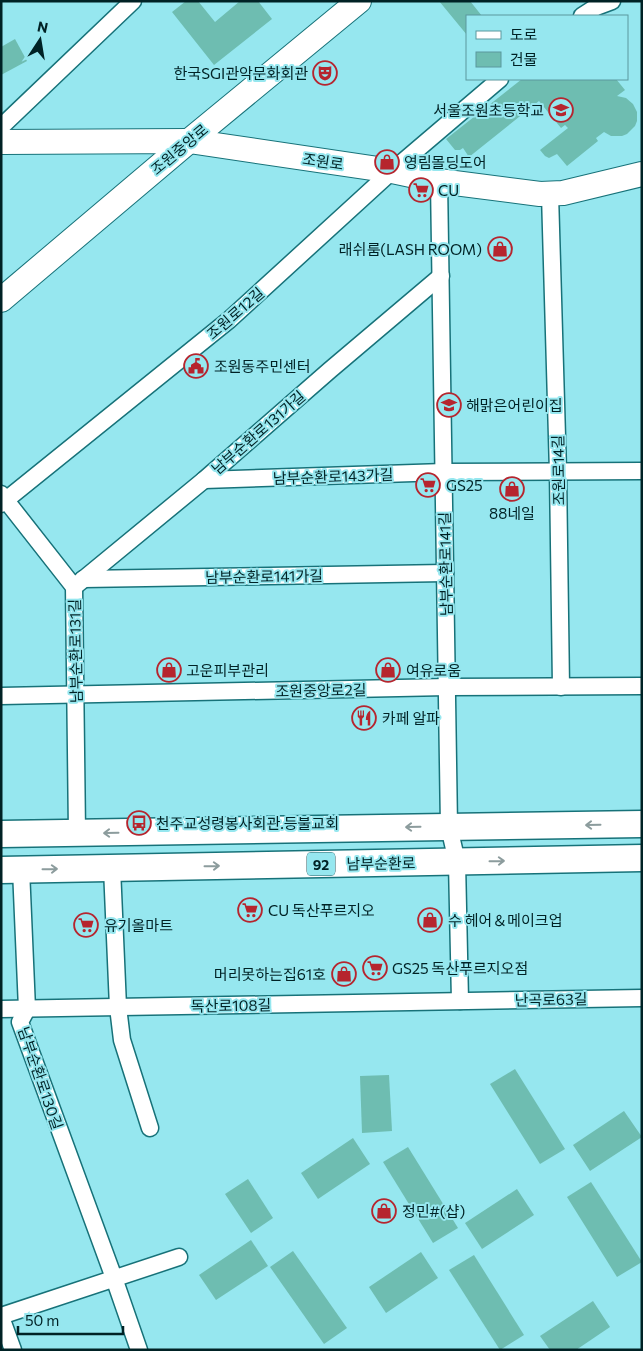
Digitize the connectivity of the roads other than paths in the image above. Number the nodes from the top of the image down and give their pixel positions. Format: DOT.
graph roads {
  1 [pos="134,1"];
  2 [pos="359,1"];
  3 [pos="612,1"];
  4 [pos="584,15"];
  5 [pos="499,80"];
  6 [pos="1,127"];
  7 [pos="189,141"];
  8 [pos="1,142"];
  9 [pos="392,171"];
  10 [pos="642,174"];
  11 [pos="440,181"];
  12 [pos="550,194"];
  13 [pos="441,276"];
  14 [pos="1,300"];
  15 [pos="642,471"];
  16 [pos="444,472"];
  17 [pos="558,472"];
  18 [pos="204,480"];
  19 [pos="3,500"];
  20 [pos="445,573"];
  21 [pos="78,583"];
  22 [pos="642,686"];
  23 [pos="447,687"];
  24 [pos="561,687"];
  25 [pos="76,695"];
  26 [pos="1,696"];
  27 [pos="642,824"];
  28 [pos="449,827"];
  29 [pos="1,834"];
  30 [pos="77,834"];
  31 [pos="642,858"];
  32 [pos="457,862"];
  33 [pos="112,868"];
  34 [pos="11,870"];
  35 [pos="642,998"];
  36 [pos="460,1001"];
  37 [pos="118,1007"];
  38 [pos="1,1009"];
  39 [pos="26,1009"];
  40 [pos="150,1128"];
  41 [pos="179,1257"];
  42 [pos="114,1278"];
  43 [pos="1,1317"];
  44 [pos="13,1350"];
  45 [pos="139,1350"];
  1 -- 6 [label="street"];
  2 -- 7 [label="street, 조원중앙로"];
  3 -- 4 [label="street"];
  5 -- 9 [label="street, 조원로12길"];
  7 -- 8 [label="street, 조원로"];
  7 -- 9 [label="street, 조원로"];
  7 -- 14 [label="street, 조원중앙로"];
  9 -- 11 [label="street, 조원로"];
  9 -- 19 [label="street, 조원로12길"];
  10 -- 12 [label="street, 조원로"];
  11 -- 12 [label="street, 조원로"];
  11 -- 13 [label="street, 남부순환로141길"];
  12 -- 17 [label="street, 조원로14길"];
  13 -- 16 [label="street, 남부순환로141길"];
  13 -- 18 [label="street, 남부순환로131가길"];
  15 -- 17 [label="street, 남부순환로143가길"];
  16 -- 17 [label="street, 남부순환로143가길"];
  16 -- 18 [label="street, 남부순환로143가길"];
  16 -- 20 [label="street, 남부순환로141길"];
  17 -- 24 [label="street, 조원로14길"];
  18 -- 21 [label="street, 남부순환로131가길"];
  19 -- 21 [label="street, 남부순환로131길"];
  20 -- 21 [label="street, 남부순환로141가길"];
  20 -- 23 [label="street, 남부순환로141길"];
  21 -- 25 [label="street, 남부순환로131길"];
  22 -- 24 [label="street, 조원중앙로2길"];
  23 -- 24 [label="street, 조원중앙로2길"];
  23 -- 25 [label="street, 조원중앙로2길"];
  23 -- 28 [label="street, 남부순환로141길"];
  25 -- 26 [label="street, 조원중앙로2길"];
  25 -- 30 [label="street, 남부순환로131길"];
  27 -- 28 [label="main road, one-way"];
  28 -- 30 [label="main road, one-way"];
  28 -- 32 [label="street, 남부순환로141길"];
  29 -- 30 [label="main road"];
  32 -- 31 [label="main road, 남부순환로 / 92, one-way"];
  33 -- 32 [label="main road, 남부순환로 / 92, one-way"];
  32 -- 36 [label="street, 남부순환로141길"];
  34 -- 33 [label="main road, 남부순환로 / 92, one-way"];
  33 -- 37 [label="street"];
  34 -- 39 [label="street, 남부순환로130길"];
  35 -- 36 [label="street, 난곡로63길"];
  36 -- 37 [label="street, 독산로108길"];
  37 -- 39 [label="street, 독산로108길"];
  37 -- 40 [label="street"];
  38 -- 39 [label="street, 독산로108길"];
  39 -- 42 [label="street, 남부순환로130길"];
  41 -- 42 [label="street"];
  42 -- 43 [label="street"];
  42 -- 45 [label="street, 남부순환로130길"];
  43 -- 44 [label="street"];
}
